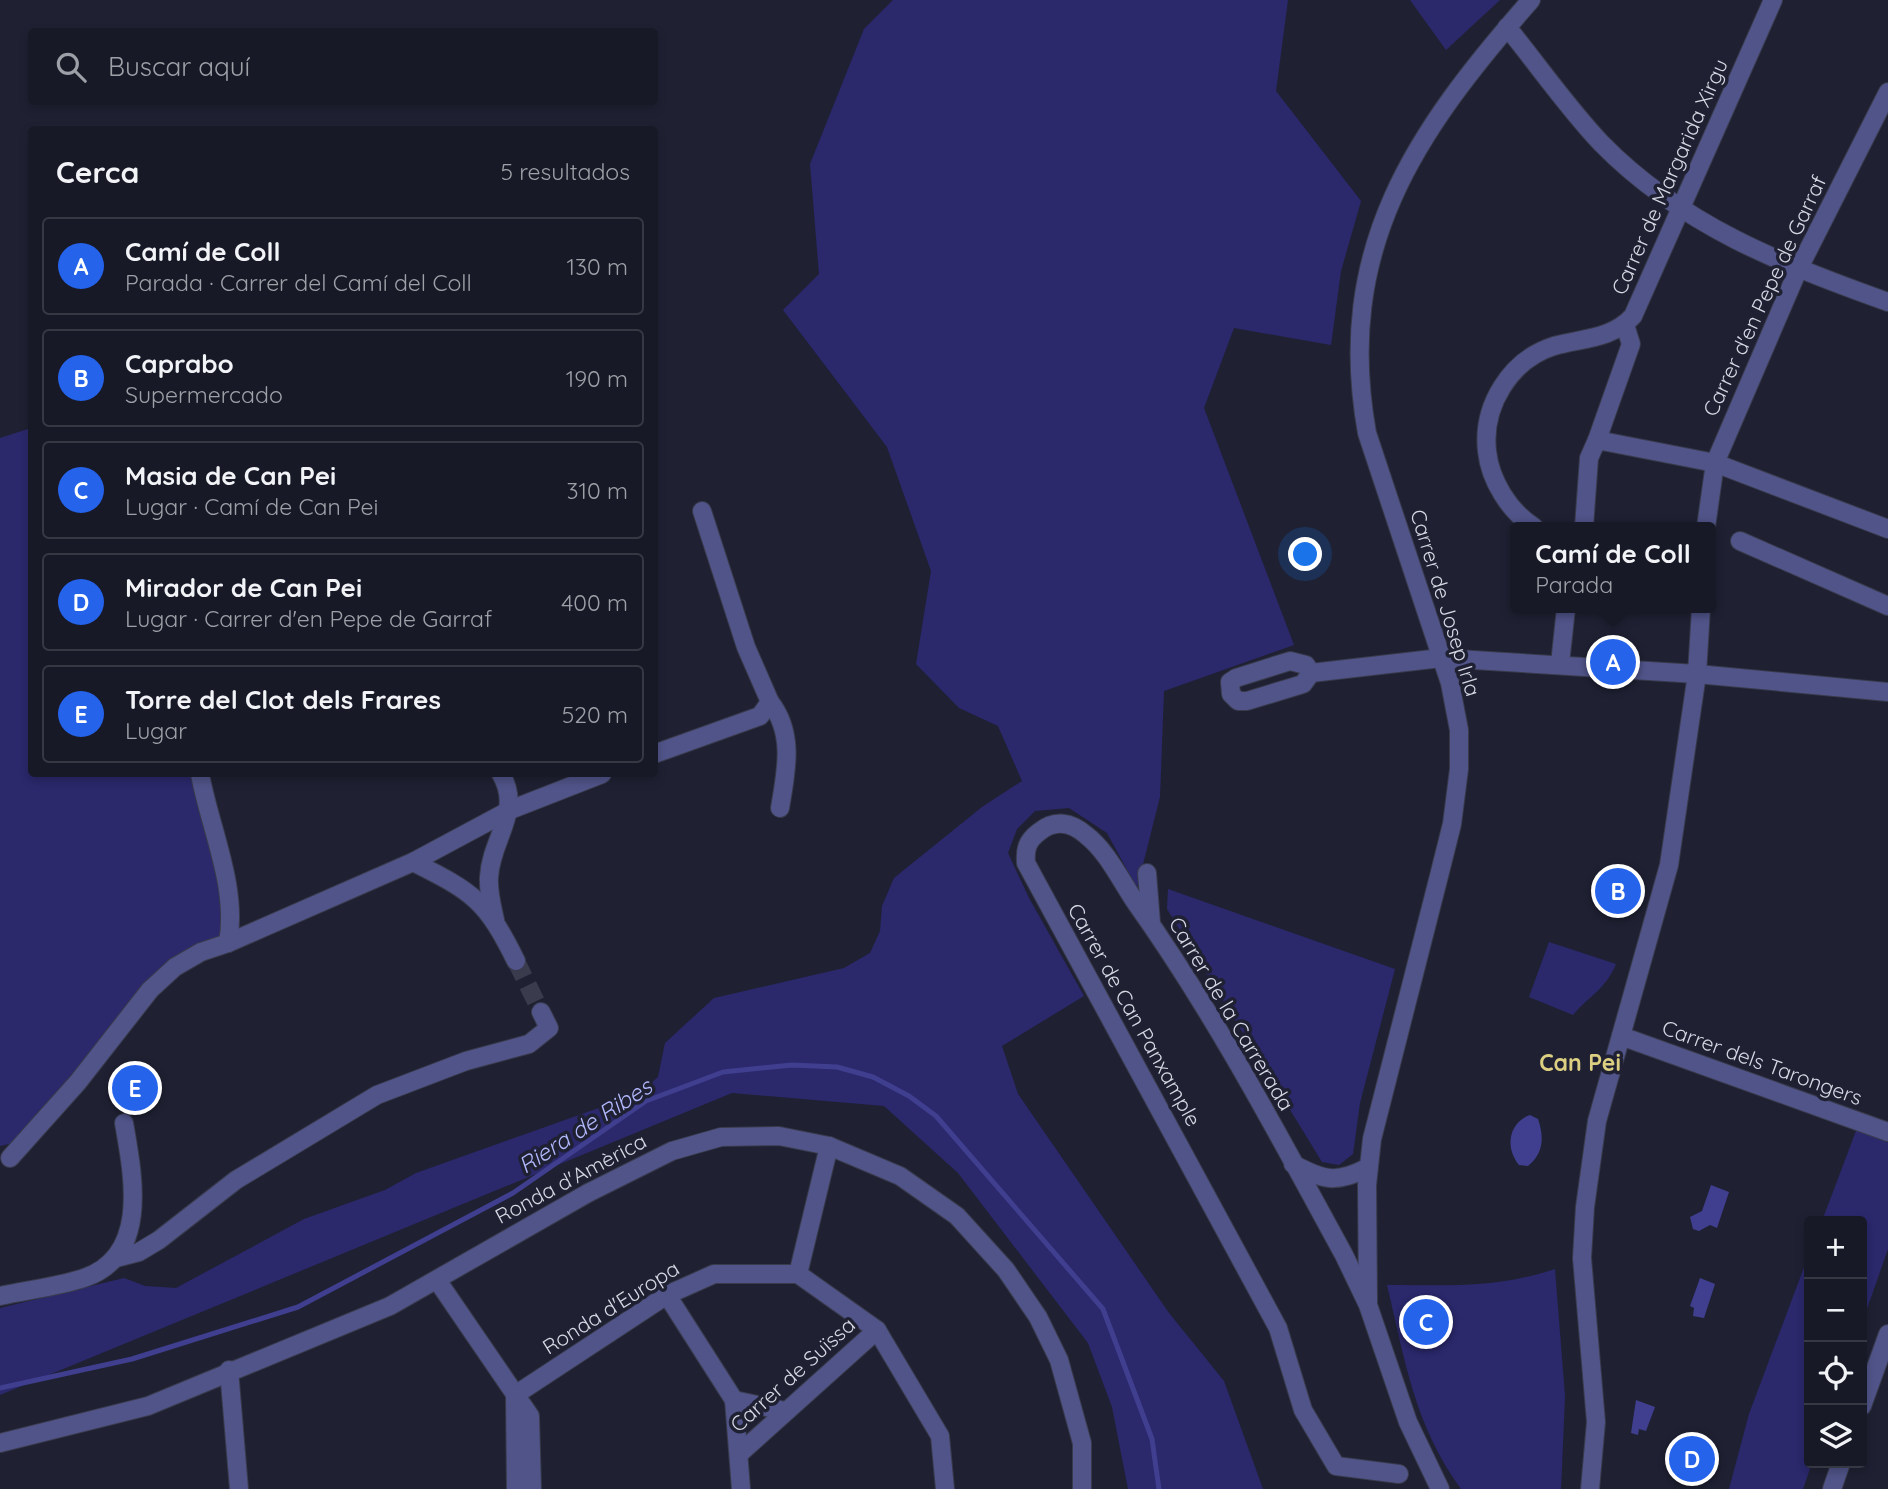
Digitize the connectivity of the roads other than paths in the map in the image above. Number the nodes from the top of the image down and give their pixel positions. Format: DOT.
graph roads {
  1 [pos="1531,0"];
  2 [pos="1773,0"];
  3 [pos="1507,27"];
  4 [pos="1888,92"];
  5 [pos="1680,209"];
  6 [pos="1798,270"];
  7 [pos="1888,302"];
  8 [pos="1625,325"];
  9 [pos="1597,440"];
  10 [pos="1714,463"];
  11 [pos="702,511"];
  12 [pos="1529,522"];
  13 [pos="1584,522"];
  14 [pos="1707,522"];
  15 [pos="1888,529"];
  16 [pos="1740,541"];
  17 [pos="1888,606"];
  18 [pos="1565,613"];
  19 [pos="1700,613"];
  20 [pos="1441,658"];
  21 [pos="1560,664"];
  22 [pos="1311,673"];
  23 [pos="1697,674"];
  24 [pos="1888,692"];
  25 [pos="770,702"];
  26 [pos="658,753"];
  27 [pos="201,777"];
  28 [pos="502,777"];
  29 [pos="594,777"];
  30 [pos="780,808"];
  31 [pos="510,810"];
  32 [pos="413,862"];
  33 [pos="1147,873"];
  34 [pos="1126,889"];
  35 [pos="495,920"];
  36 [pos="1151,923"];
  37 [pos="228,943"];
  38 [pos="516,961"];
  39 [pos="541,1012"];
  40 [pos="1621,1037"];
  41 [pos="124,1123"];
  42 [pos="1888,1132"];
  43 [pos="829,1146"];
  44 [pos="10,1158"];
  45 [pos="1293,1164"];
  46 [pos="1367,1168"];
  47 [pos="116,1258"];
  48 [pos="798,1274"];
  49 [pos="437,1280"];
  50 [pos="667,1295"];
  51 [pos="0,1296"];
  52 [pos="1368,1306"];
  53 [pos="877,1330"];
  54 [pos="1888,1334"];
  55 [pos="229,1370"];
  56 [pos="515,1395"];
  57 [pos="734,1400"];
  58 [pos="1862,1405"];
  59 [pos="785,1411"];
  60 [pos="0,1443"];
  61 [pos="739,1454"];
  62 [pos="1839,1468"];
  63 [pos="1399,1474"];
  64 [pos="239,1489"];
  65 [pos="516,1489"];
  66 [pos="533,1489"];
  67 [pos="741,1489"];
  68 [pos="945,1489"];
  69 [pos="1082,1489"];
  70 [pos="1440,1489"];
  71 [pos="1590,1489"];
  72 [pos="1832,1489"];
  1 -- 3 [label="street, Carrer de Josep Irla"];
  2 -- 5 [label="street, Carrer de Margarida Xirgu"];
  3 -- 5 [label="street"];
  3 -- 20 [label="street, Carrer de Josep Irla"];
  4 -- 6 [label="street, Carrer d'en Pepe de Garraf"];
  5 -- 6 [label="street"];
  5 -- 8 [label="street, Carrer de Margarida Xirgu"];
  6 -- 7 [label="street"];
  6 -- 10 [label="street, Carrer d'en Pepe de Garraf"];
  8 -- 9 [label="street"];
  8 -- 12 [label="street, Carrer de Margarida Xirgu"];
  9 -- 10 [label="street"];
  9 -- 13 [label="street"];
  10 -- 14 [label="street, Carrer d'en Pepe de Garraf"];
  10 -- 15 [label="street"];
  11 -- 25 [label="street"];
  16 -- 17 [label="street"];
  18 -- 21 [label="street"];
  19 -- 23 [label="street"];
  20 -- 21 [label="street"];
  20 -- 22 [label="street"];
  20 -- 46 [label="street, Carrer de Josep Irla"];
  21 -- 23 [label="street"];
  23 -- 24 [label="street"];
  23 -- 40 [label="street"];
  25 -- 26 [label="street"];
  25 -- 30 [label="street"];
  27 -- 37 [label="street"];
  28 -- 31 [label="street"];
  29 -- 31 [label="street"];
  31 -- 32 [label="street"];
  31 -- 35 [label="street"];
  32 -- 35 [label="street"];
  32 -- 37 [label="street"];
  33 -- 36 [label="street"];
  34 -- 36 [label="street, Carrer de la Carrerada"];
  34 -- 63 [label="street, Carrer de Can Panxample"];
  35 -- 38 [label="street"];
  36 -- 45 [label="street, Carrer de la Carrerada"];
  37 -- 44 [label="street"];
  39 -- 47 [label="street"];
  40 -- 42 [label="street, Carrer dels Tarongers"];
  40 -- 71 [label="street"];
  41 -- 47 [label="street"];
  43 -- 48 [label="street"];
  43 -- 49 [label="street, Ronda d'Amèrica"];
  43 -- 69 [label="street, Ronda d'Amèrica"];
  45 -- 46 [label="street"];
  45 -- 52 [label="street, Carrer de la Carrerada"];
  46 -- 52 [label="street, Carrer de Josep Irla"];
  47 -- 51 [label="street"];
  48 -- 50 [label="street, Ronda d'Europa"];
  48 -- 53 [label="street"];
  49 -- 55 [label="street, Ronda d'Amèrica"];
  49 -- 56 [label="street"];
  50 -- 56 [label="street, Ronda d'Europa"];
  50 -- 57 [label="street"];
  52 -- 70 [label="street"];
  53 -- 59 [label="street, Carrer de Suïssa"];
  53 -- 68 [label="street"];
  54 -- 58 [label="street"];
  55 -- 60 [label="street, Ronda d'Amèrica"];
  55 -- 64 [label="street"];
  56 -- 65 [label="street"];
  56 -- 66 [label="street"];
  57 -- 59 [label="street"];
  57 -- 61 [label="street"];
  59 -- 61 [label="street, Carrer de Suïssa"];
  61 -- 67 [label="street"];
  62 -- 72 [label="street"];
}
